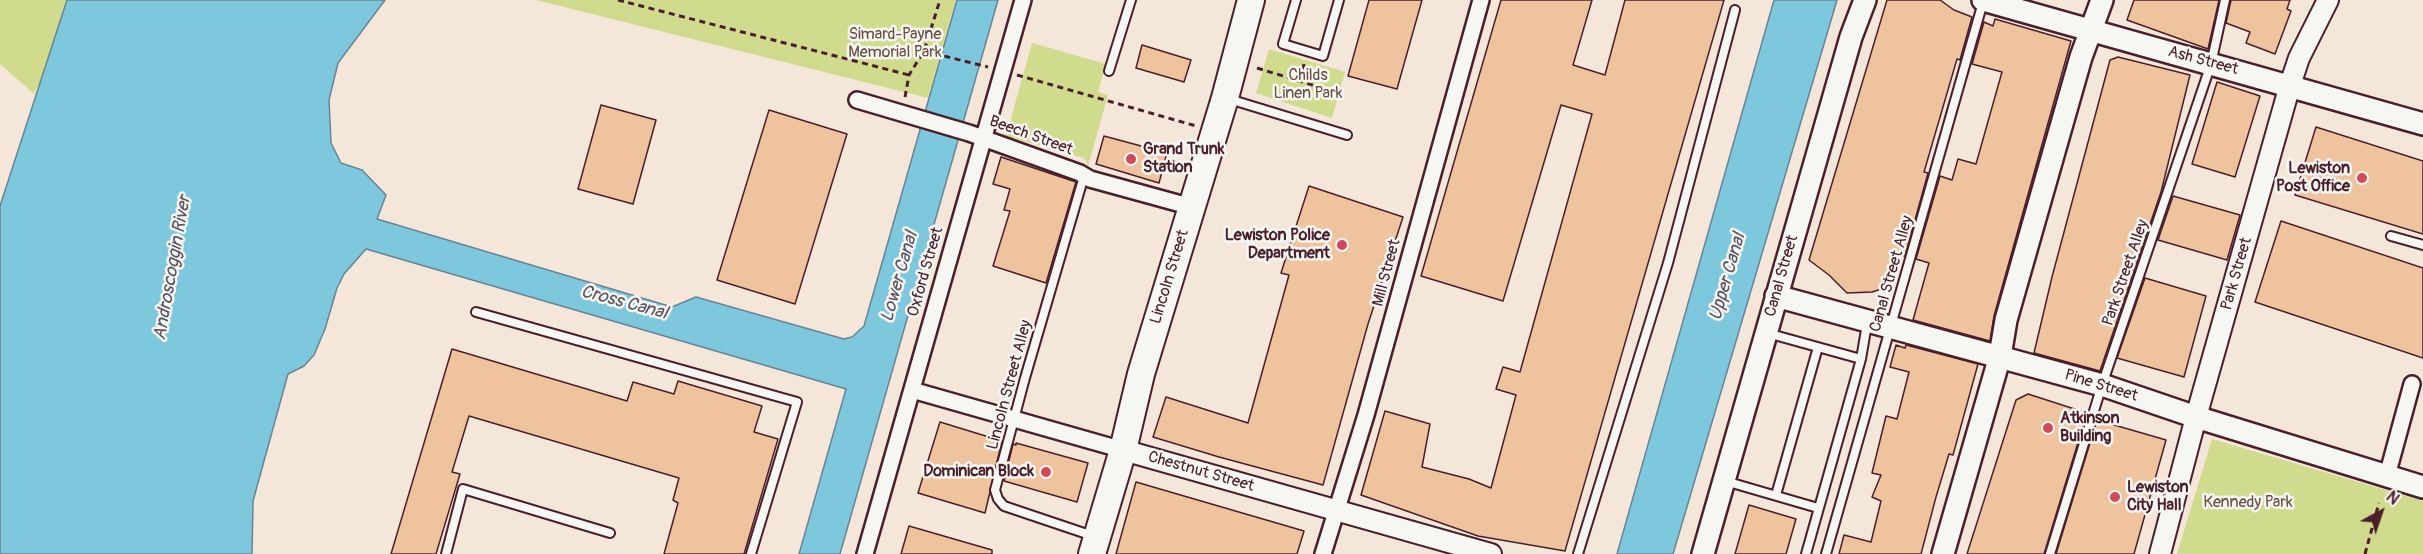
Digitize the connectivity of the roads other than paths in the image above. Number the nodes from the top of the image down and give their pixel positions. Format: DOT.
graph roads {
  1 [pos="1023,0"];
  2 [pos="1131,0"];
  3 [pos="1251,0"];
  4 [pos="1296,0"];
  5 [pos="1339,0"];
  6 [pos="1481,0"];
  7 [pos="1865,0"];
  8 [pos="1983,0"];
  9 [pos="2102,0"];
  10 [pos="2225,0"];
  11 [pos="2328,0"];
  12 [pos="1735,10"];
  13 [pos="2090,30"];
  14 [pos="2211,64"];
  15 [pos="1109,71"];
  16 [pos="2290,86"];
  17 [pos="1225,98"];
  18 [pos="857,100"];
  19 [pos="2423,124"];
  20 [pos="1347,135"];
  21 [pos="984,140"];
  22 [pos="1084,176"];
  23 [pos="1192,207"];
  24 [pos="2391,236"];
  25 [pos="2423,245"];
  26 [pos="1776,297"];
  27 [pos="476,312"];
  28 [pos="1868,323"];
  29 [pos="1890,328"];
  30 [pos="1766,333"];
  31 [pos="1818,347"];
  32 [pos="2000,356"];
  33 [pos="1861,359"];
  34 [pos="2412,384"];
  35 [pos="2102,385"];
  36 [pos="912,390"];
  37 [pos="2196,417"];
  38 [pos="1015,419"];
  39 [pos="1123,450"];
  40 [pos="2387,476"];
  41 [pos="1725,481"];
  42 [pos="2423,487"];
  43 [pos="1776,495"];
  44 [pos="1818,508"];
  45 [pos="1338,511"];
  46 [pos="610,533"];
  47 [pos="1094,546"];
  48 [pos="446,554"];
  49 [pos="751,554"];
  50 [pos="865,554"];
  51 [pos="1323,554"];
  52 [pos="1491,554"];
  53 [pos="1578,554"];
  54 [pos="1703,554"];
  55 [pos="1806,554"];
  56 [pos="1826,554"];
  57 [pos="1943,554"];
  58 [pos="2050,554"];
  59 [pos="2160,554"];
  1 -- 21 [label="street, Oxford Street"];
  2 -- 15 [label="lane"];
  3 -- 17 [label="highway, Lincoln Street"];
  4 -- 5 [label="lane"];
  6 -- 45 [label="street, Mill Street"];
  7 -- 26 [label="main road, Canal Street"];
  8 -- 13 [label="main road, Ash Street"];
  8 -- 29 [label="lane, Canal Street Alley"];
  9 -- 13 [label="main road"];
  10 -- 14 [label="lane, Park Street Alley"];
  11 -- 16 [label="street, Park Street"];
  12 -- 53 [label="lane"];
  13 -- 14 [label="main road, Ash Street"];
  13 -- 32 [label="main road"];
  14 -- 16 [label="main road, Ash Street"];
  14 -- 35 [label="lane, Park Street Alley"];
  16 -- 19 [label="main road, Ash Street"];
  16 -- 37 [label="street, Park Street"];
  17 -- 20 [label="lane"];
  17 -- 23 [label="highway, Lincoln Street"];
  18 -- 21 [label="street, Beech Street"];
  21 -- 22 [label="street, Beech Street"];
  21 -- 36 [label="street, Oxford Street"];
  22 -- 23 [label="street, Beech Street"];
  22 -- 38 [label="lane, Lincoln Street Alley"];
  23 -- 39 [label="highway, Lincoln Street"];
  24 -- 25 [label="lane"];
  26 -- 28 [label="main road, Pine Street"];
  26 -- 30 [label="main road, Canal Street"];
  27 -- 49 [label="lane"];
  28 -- 29 [label="main road, Pine Street"];
  28 -- 33 [label="lane"];
  29 -- 32 [label="main road, Pine Street"];
  29 -- 56 [label="lane, Canal Street Alley"];
  30 -- 31 [label="lane"];
  30 -- 41 [label="main road, Canal Street"];
  31 -- 33 [label="lane"];
  31 -- 43 [label="lane"];
  32 -- 35 [label="main road, Pine Street"];
  32 -- 57 [label="main road"];
  33 -- 44 [label="lane"];
  34 -- 40 [label="street"];
  35 -- 37 [label="main road, Pine Street"];
  35 -- 58 [label="lane, Park Street Alley"];
  36 -- 38 [label="street, Chestnut Street"];
  36 -- 50 [label="street, Oxford Street"];
  37 -- 40 [label="main road, Pine Street"];
  37 -- 59 [label="street, Park Street"];
  38 -- 39 [label="street, Chestnut Street"];
  38 -- 47 [label="lane, Lincoln Street Alley"];
  39 -- 45 [label="street, Chestnut Street"];
  39 -- 47 [label="highway, Lincoln Street"];
  40 -- 42 [label="main road, Pine Street"];
  41 -- 43 [label="lane"];
  41 -- 54 [label="main road, Canal Street"];
  43 -- 44 [label="lane"];
  44 -- 55 [label="lane"];
  45 -- 51 [label="street, Mill Street"];
  45 -- 52 [label="street, Chestnut Street"];
  46 -- 48 [label="lane"];
}
